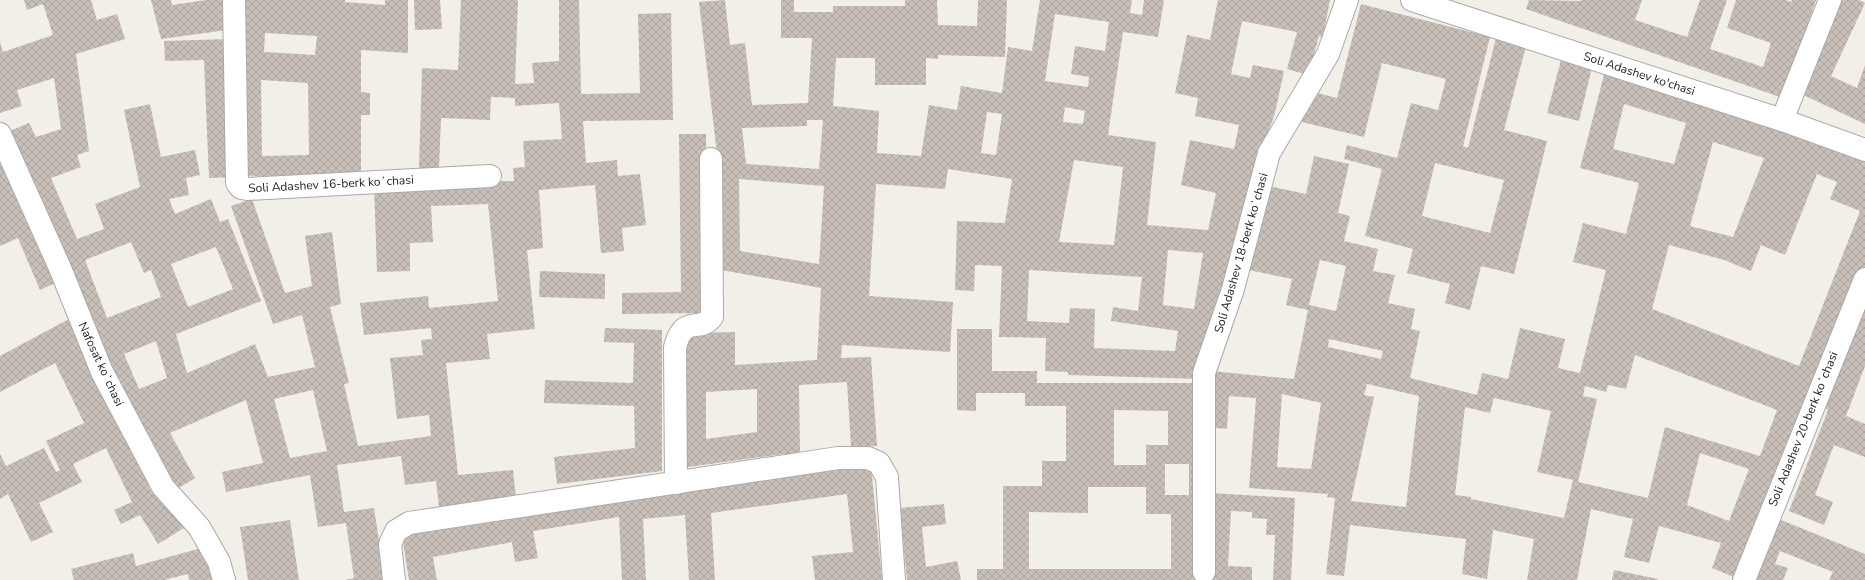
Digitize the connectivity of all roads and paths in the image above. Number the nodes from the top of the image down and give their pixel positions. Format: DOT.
graph roads {
  1 [pos="234,0"];
  2 [pos="1347,0"];
  3 [pos="1412,0"];
  4 [pos="1830,0"];
  5 [pos="1782,120"];
  6 [pos="0,134"];
  7 [pos="1865,150"];
  8 [pos="711,159"];
  9 [pos="490,176"];
  10 [pos="1865,279"];
  11 [pos="676,483"];
  12 [pos="1204,572"];
  13 [pos="224,580"];
  14 [pos="394,580"];
  15 [pos="894,580"];
  16 [pos="1744,580"];
  1 -- 9 [label="street, Soli Adashev 16-berk koʻchasi"];
  2 -- 12 [label="street, Soli Adashev 18-berk koʻchasi"];
  3 -- 5 [label="street, Soli Adashev ko'chasi"];
  4 -- 5 [label="street"];
  5 -- 7 [label="street, Soli Adashev ko'chasi"];
  6 -- 13 [label="street, Nafosat koʻchasi"];
  8 -- 11 [label="street"];
  10 -- 16 [label="street, Soli Adashev 20-berk koʻchasi"];
  11 -- 14 [label="street"];
  11 -- 15 [label="street"];
}
